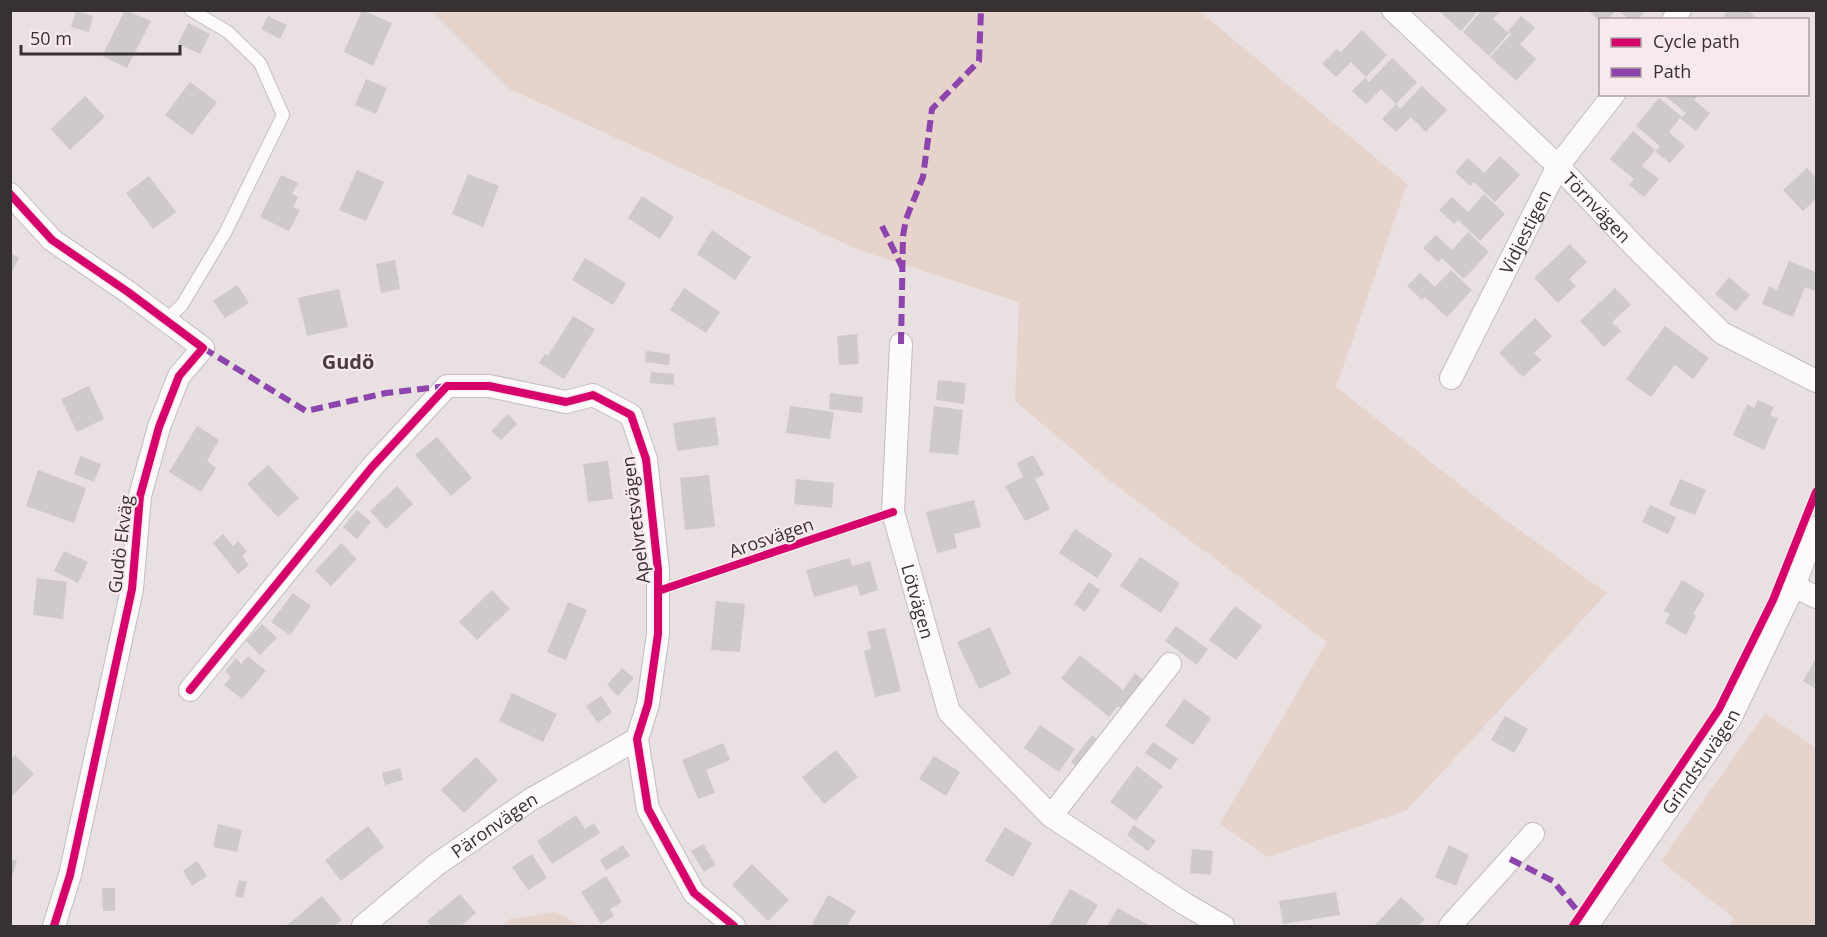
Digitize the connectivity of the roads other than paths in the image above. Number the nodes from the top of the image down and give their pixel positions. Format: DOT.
graph roads {
  1 [pos="190,10"];
  2 [pos="1393,10"];
  3 [pos="1612,96"];
  4 [pos="1558,166"];
  5 [pos="10,194"];
  6 [pos="166,320"];
  7 [pos="901,344"];
  8 [pos="1450,378"];
  9 [pos="1816,381"];
  10 [pos="1816,528"];
  11 [pos="1794,586"];
  12 [pos="1816,597"];
  13 [pos="1170,664"];
  14 [pos="190,690"];
  15 [pos="637,739"];
  16 [pos="1051,816"];
  17 [pos="1533,834"];
  18 [pos="54,927"];
  19 [pos="363,927"];
  20 [pos="735,927"];
  21 [pos="1223,927"];
  22 [pos="1450,927"];
  23 [pos="1587,927"];
  1 -- 6 [label="lane"];
  2 -- 4 [label="street, Törnvägen"];
  3 -- 4 [label="street, Vidjestigen"];
  4 -- 8 [label="street, Vidjestigen"];
  4 -- 9 [label="street, Törnvägen"];
  5 -- 6 [label="street, Gudö Ekväg"];
  6 -- 18 [label="street, Gudö Ekväg"];
  7 -- 16 [label="street, Lötvägen"];
  10 -- 11 [label="street, Grindstuvägen"];
  11 -- 12 [label="street"];
  11 -- 23 [label="street, Grindstuvägen"];
  13 -- 16 [label="street"];
  14 -- 15 [label="street, Apelvretsvägen"];
  15 -- 19 [label="street, Päronvägen"];
  15 -- 20 [label="street, Apelvretsvägen"];
  16 -- 21 [label="street, Lötvägen"];
  17 -- 22 [label="street"];
}
